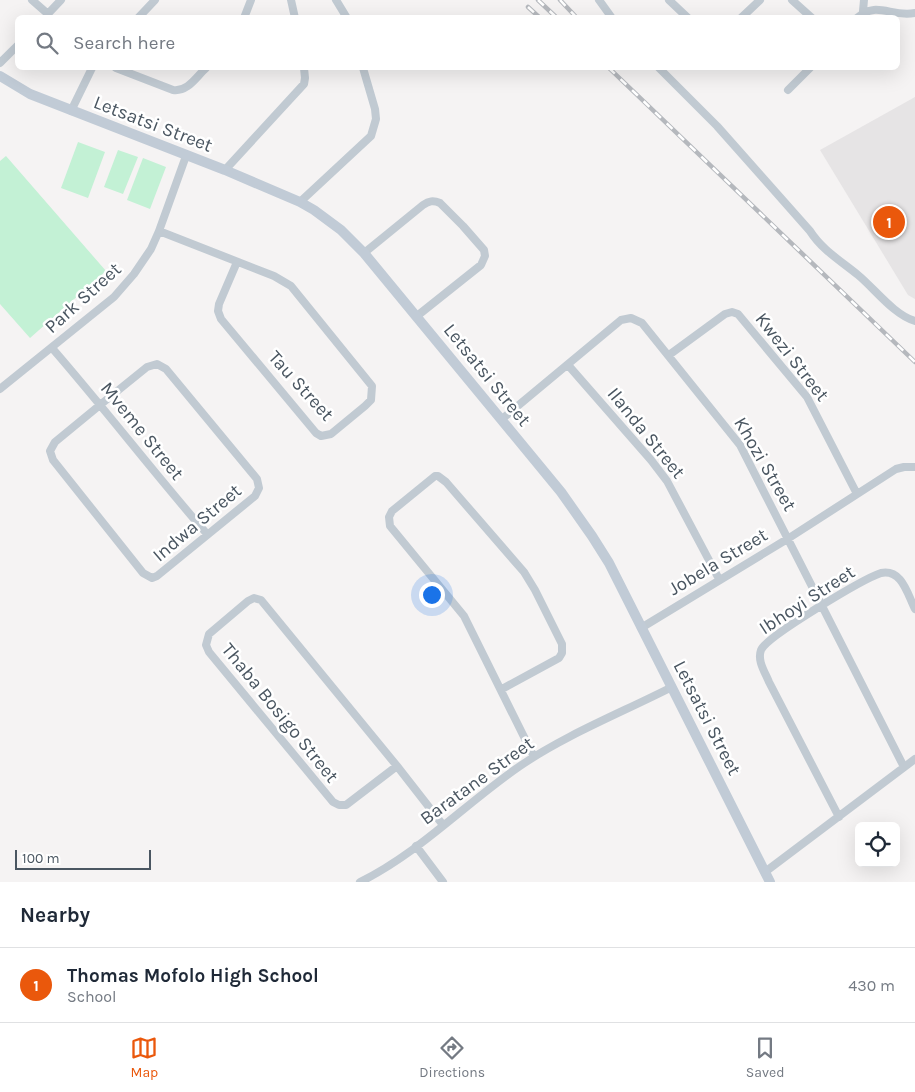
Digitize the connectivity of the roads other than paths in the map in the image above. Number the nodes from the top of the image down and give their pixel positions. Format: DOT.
graph roads {
  1 [pos="32,0"];
  2 [pos="61,0"];
  3 [pos="155,0"];
  4 [pos="251,0"];
  5 [pos="291,0"];
  6 [pos="336,0"];
  7 [pos="599,0"];
  8 [pos="669,0"];
  9 [pos="760,0"];
  10 [pos="792,0"];
  11 [pos="864,0"];
  12 [pos="915,13"];
  13 [pos="860,14"];
  14 [pos="45,15"];
  15 [pos="47,15"];
  16 [pos="141,15"];
  17 [pos="245,15"];
  18 [pos="294,15"];
  19 [pos="345,15"];
  20 [pos="610,15"];
  21 [pos="685,15"];
  22 [pos="744,15"];
  23 [pos="809,15"];
  24 [pos="15,48"];
  25 [pos="0,63"];
  26 [pos="91,70"];
  27 [pos="121,70"];
  28 [pos="204,70"];
  29 [pos="304,70"];
  30 [pos="364,70"];
  31 [pos="660,70"];
  32 [pos="808,70"];
  33 [pos="0,76"];
  34 [pos="788,90"];
  35 [pos="71,111"];
  36 [pos="186,156"];
  37 [pos="225,170"];
  38 [pos="300,202"];
  39 [pos="159,231"];
  40 [pos="364,253"];
  41 [pos="237,262"];
  42 [pos="416,316"];
  43 [pos="915,321"];
  44 [pos="52,348"];
  45 [pos="669,355"];
  46 [pos="568,365"];
  47 [pos="0,389"];
  48 [pos="100,404"];
  49 [pos="502,419"];
  50 [pos="915,467"];
  51 [pos="857,494"];
  52 [pos="207,534"];
  53 [pos="789,538"];
  54 [pos="719,579"];
  55 [pos="821,606"];
  56 [pos="915,609"];
  57 [pos="642,628"];
  58 [pos="672,687"];
  59 [pos="502,688"];
  60 [pos="534,757"];
  61 [pos="915,759"];
  62 [pos="397,766"];
  63 [pos="904,767"];
  64 [pos="839,817"];
  65 [pos="443,825"];
  66 [pos="416,846"];
  67 [pos="765,872"];
  68 [pos="360,882"];
  69 [pos="443,882"];
  70 [pos="770,882"];
  1 -- 14 [label="street"];
  2 -- 15 [label="street"];
  3 -- 16 [label="street"];
  4 -- 17 [label="street"];
  5 -- 18 [label="street"];
  6 -- 19 [label="street"];
  7 -- 20 [label="street"];
  8 -- 21 [label="street"];
  9 -- 22 [label="street"];
  10 -- 23 [label="street"];
  11 -- 13 [label="street"];
  12 -- 13 [label="street"];
  24 -- 25 [label="street"];
  26 -- 35 [label="street"];
  27 -- 28 [label="street"];
  29 -- 37 [label="street"];
  30 -- 38 [label="street"];
  31 -- 43 [label="street"];
  32 -- 34 [label="street"];
  33 -- 35 [label="street, Letsatsi Street"];
  35 -- 36 [label="street, Letsatsi Street"];
  36 -- 37 [label="street, Letsatsi Street"];
  36 -- 39 [label="street, Park Street"];
  37 -- 38 [label="street, Letsatsi Street"];
  38 -- 40 [label="street, Letsatsi Street"];
  39 -- 41 [label="street, Tau Street"];
  39 -- 44 [label="street, Park Street"];
  40 -- 42 [label="street, Letsatsi Street"];
  40 -- 42 [label="street"];
  41 -- 41 [label="street, Tau Street"];
  42 -- 49 [label="street, Letsatsi Street"];
  44 -- 47 [label="street, Park Street"];
  44 -- 48 [label="street, Mveme Street"];
  45 -- 46 [label="street, Khozi Street"];
  45 -- 51 [label="street, Kwezi Street"];
  45 -- 53 [label="street, Khozi Street"];
  46 -- 49 [label="street, Khozi Street"];
  46 -- 54 [label="street, Ilanda Street"];
  48 -- 52 [label="street, Mveme Street"];
  48 -- 52 [label="street, Indwa Street"];
  48 -- 52 [label="street, Indwa Street"];
  49 -- 57 [label="street, Letsatsi Street"];
  50 -- 51 [label="street, Jobela Street"];
  51 -- 53 [label="street, Jobela Street"];
  53 -- 54 [label="street, Jobela Street"];
  53 -- 55 [label="street, Khozi Street"];
  54 -- 57 [label="street, Jobela Street"];
  55 -- 56 [label="street, Ibhoyi Street"];
  55 -- 63 [label="street, Khozi Street"];
  55 -- 64 [label="street, Ibhoyi Street"];
  57 -- 58 [label="street, Letsatsi Street"];
  58 -- 60 [label="street, Baratane Street"];
  58 -- 67 [label="street, Letsatsi Street"];
  59 -- 59 [label="street"];
  59 -- 60 [label="street"];
  60 -- 65 [label="street, Baratane Street"];
  61 -- 63 [label="street"];
  62 -- 62 [label="street, Thaba Bosigo Street"];
  62 -- 65 [label="street, Thaba Bosigo Street"];
  63 -- 64 [label="street"];
  64 -- 67 [label="street"];
  65 -- 66 [label="street, Baratane Street"];
  66 -- 68 [label="street, Baratane Street"];
  66 -- 69 [label="street"];
  67 -- 70 [label="street, Letsatsi Street"];
}
